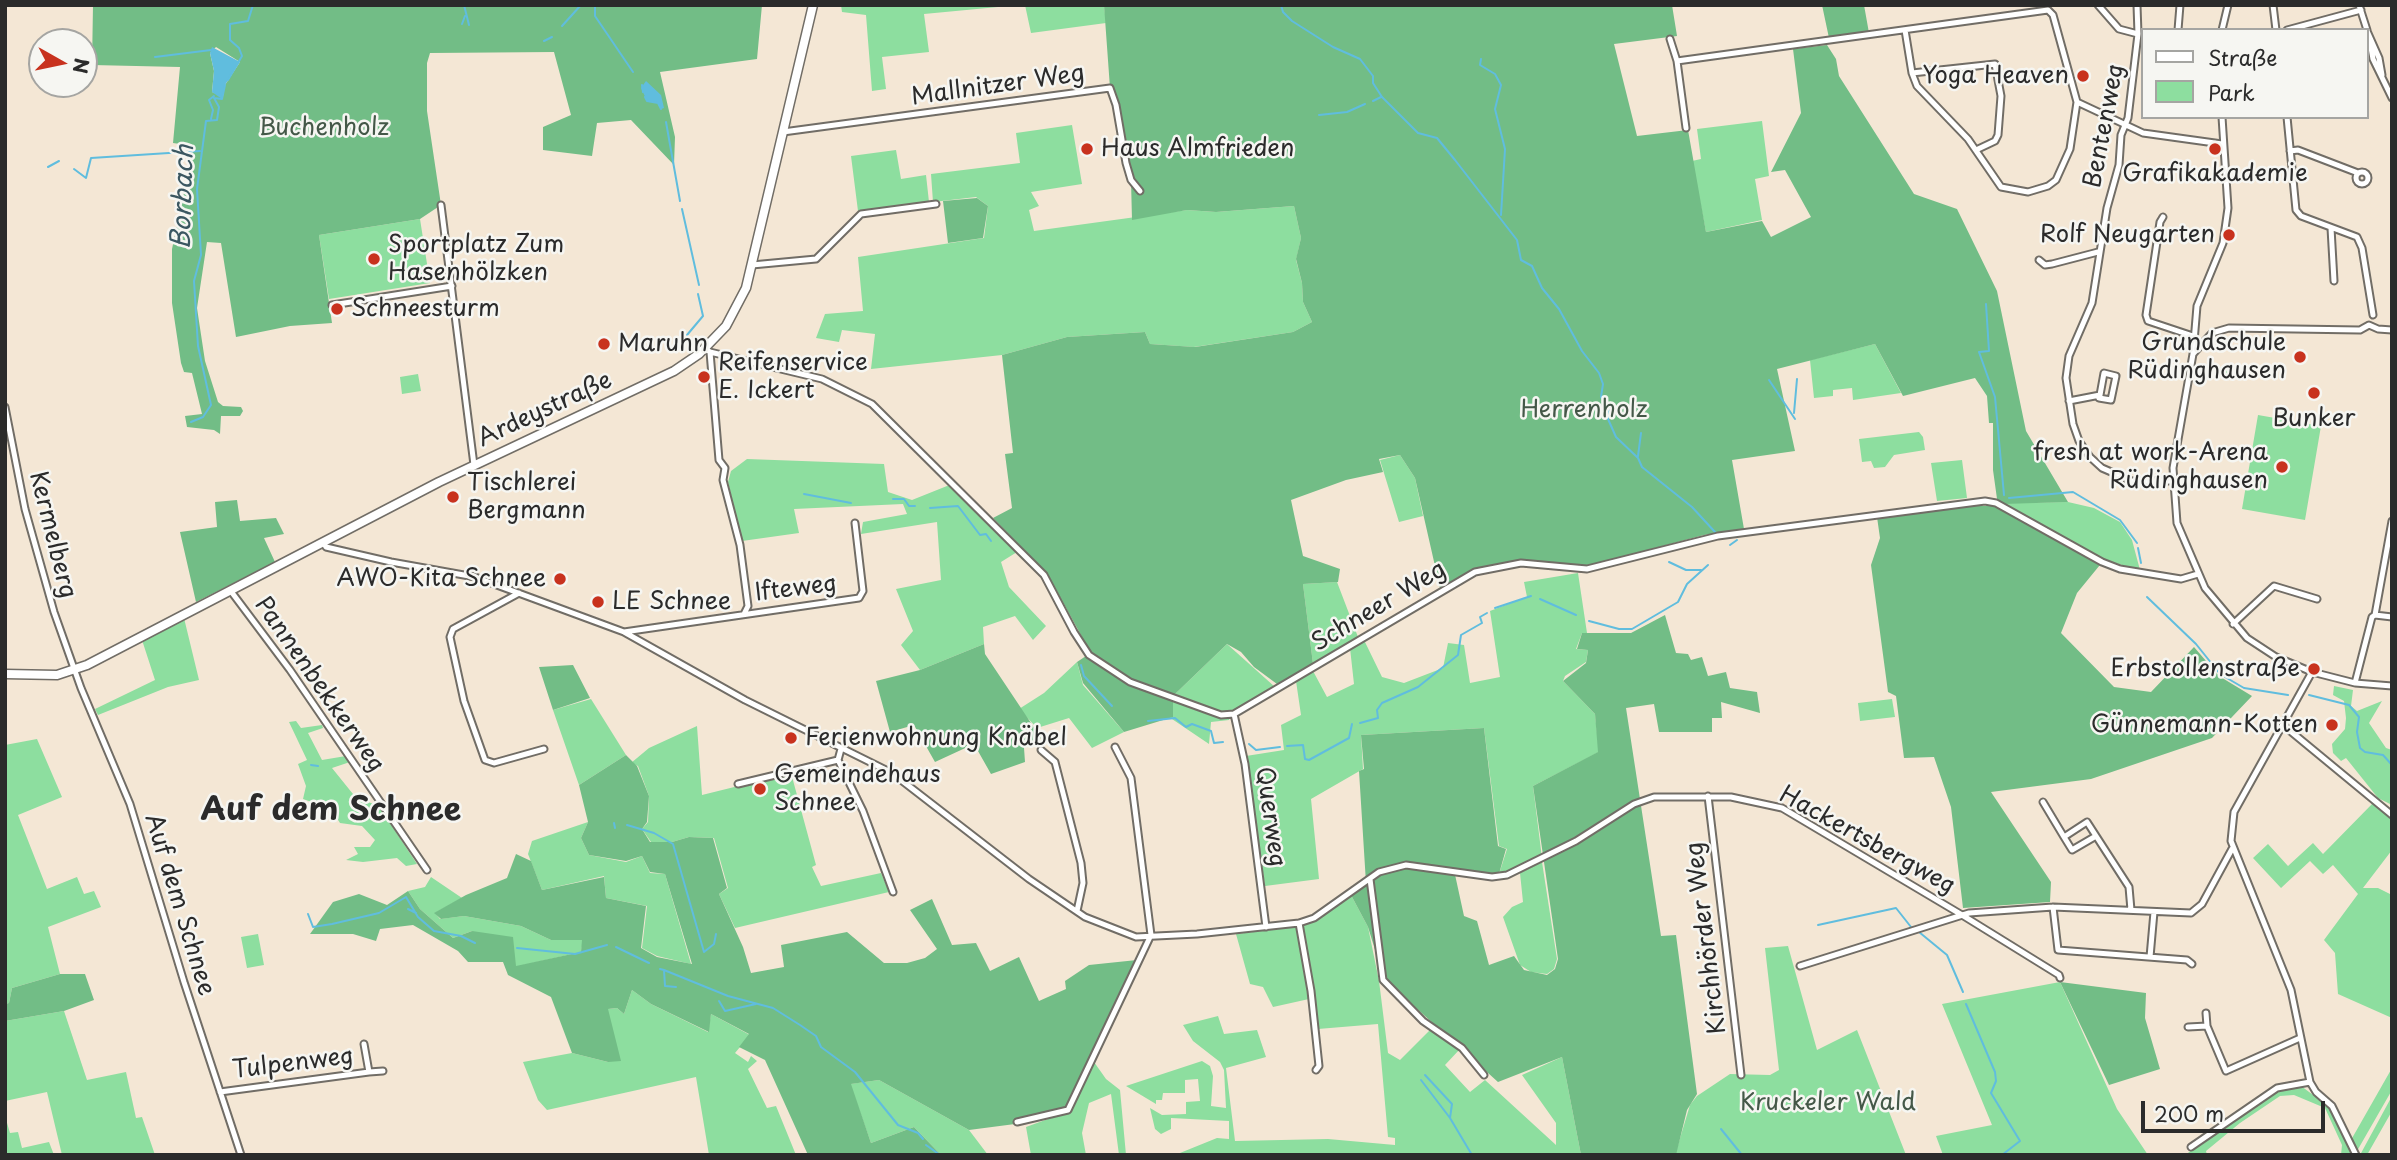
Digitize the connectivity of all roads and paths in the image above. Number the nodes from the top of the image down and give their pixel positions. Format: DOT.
graph roads {
  1 [pos="813,5"];
  2 [pos="2098,5"];
  3 [pos="2137,5"];
  4 [pos="2180,5"];
  5 [pos="2228,5"];
  6 [pos="2273,5"];
  7 [pos="2360,8"];
  8 [pos="2178,28"];
  9 [pos="2222,28"];
  10 [pos="2276,28"];
  11 [pos="2294,28"];
  12 [pos="2367,28"];
  13 [pos="1905,30"];
  14 [pos="2138,34"];
  15 [pos="2369,34"];
  16 [pos="1670,39"];
  17 [pos="1677,61"];
  18 [pos="1912,73"];
  19 [pos="2392,98"];
  20 [pos="2077,102"];
  21 [pos="2222,119"];
  22 [pos="2287,119"];
  23 [pos="2124,126"];
  24 [pos="1686,128"];
  25 [pos="783,132"];
  26 [pos="2222,144"];
  27 [pos="1976,150"];
  28 [pos="2290,151"];
  29 [pos="2358,173"];
  30 [pos="1140,191"];
  31 [pos="441,205"];
  32 [pos="936,205"];
  33 [pos="2163,217"];
  34 [pos="2331,228"];
  35 [pos="2098,252"];
  36 [pos="2039,260"];
  37 [pos="752,265"];
  38 [pos="2334,281"];
  39 [pos="452,286"];
  40 [pos="332,305"];
  41 [pos="2373,315"];
  42 [pos="2392,330"];
  43 [pos="2193,336"];
  44 [pos="708,351"];
  45 [pos="2193,354"];
  46 [pos="2122,369"];
  47 [pos="2116,376"];
  48 [pos="2100,395"];
  49 [pos="2069,401"];
  50 [pos="5,407"];
  51 [pos="474,465"];
  52 [pos="2172,481"];
  53 [pos="2392,521"];
  54 [pos="855,523"];
  55 [pos="2391,532"];
  56 [pos="323,542"];
  57 [pos="2390,546"];
  58 [pos="2198,574"];
  59 [pos="230,590"];
  60 [pos="519,593"];
  61 [pos="2317,599"];
  62 [pos="744,614"];
  63 [pos="2375,615"];
  64 [pos="2392,617"];
  65 [pos="2233,624"];
  66 [pos="624,632"];
  67 [pos="75,669"];
  68 [pos="2312,672"];
  69 [pos="5,674"];
  70 [pos="2355,683"];
  71 [pos="2392,686"];
  72 [pos="1234,714"];
  73 [pos="2283,725"];
  74 [pos="1115,747"];
  75 [pos="544,749"];
  76 [pos="841,749"];
  77 [pos="1041,750"];
  78 [pos="838,760"];
  79 [pos="738,784"];
  80 [pos="1708,796"];
  81 [pos="2043,802"];
  82 [pos="2392,815"];
  83 [pos="2096,836"];
  84 [pos="2064,837"];
  85 [pos="2232,849"];
  86 [pos="427,870"];
  87 [pos="1370,879"];
  88 [pos="893,892"];
  89 [pos="2053,907"];
  90 [pos="2131,910"];
  91 [pos="1077,912"];
  92 [pos="2154,912"];
  93 [pos="1962,915"];
  94 [pos="1299,923"];
  95 [pos="1266,927"];
  96 [pos="1149,938"];
  97 [pos="1827,947"];
  98 [pos="1830,956"];
  99 [pos="2150,957"];
  100 [pos="2192,964"];
  101 [pos="1800,966"];
  102 [pos="2059,976"];
  103 [pos="2206,1013"];
  104 [pos="2207,1026"];
  105 [pos="2188,1027"];
  106 [pos="2300,1038"];
  107 [pos="365,1044"];
  108 [pos="1316,1070"];
  109 [pos="383,1071"];
  110 [pos="369,1072"];
  111 [pos="1484,1075"];
  112 [pos="1741,1075"];
  113 [pos="2310,1082"];
  114 [pos="220,1091"];
  115 [pos="1017,1122"];
  116 [pos="2191,1147"];
  117 [pos="2354,1152"];
  118 [pos="241,1155"];
  1 -- 25 [label="main road, Ardeystraße"];
  2 -- 14 [label="street"];
  3 -- 14 [label="street, Bentenweg"];
  4 -- 8 [label="street"];
  5 -- 9 [label="street"];
  6 -- 10 [label="street"];
  7 -- 11 [label="street"];
  7 -- 12 [label="street"];
  13 -- 17 [label="street"];
  13 -- 18 [label="street"];
  13 -- 20 [label="street"];
  14 -- 23 [label="street, Bentenweg"];
  15 -- 19 [label="street"];
  16 -- 17 [label="street"];
  17 -- 24 [label="street"];
  18 -- 27 [label="street"];
  18 -- 27 [label="street"];
  20 -- 23 [label="street"];
  20 -- 27 [label="street"];
  21 -- 26 [label="street"];
  22 -- 28 [label="street"];
  23 -- 26 [label="street"];
  23 -- 35 [label="street, Bentenweg"];
  25 -- 30 [label="street, Mallnitzer Weg"];
  25 -- 37 [label="main road, Ardeystraße"];
  26 -- 43 [label="street"];
  28 -- 29 [label="street"];
  28 -- 34 [label="street"];
  31 -- 39 [label="street"];
  32 -- 37 [label="street"];
  33 -- 43 [label="street"];
  34 -- 38 [label="street"];
  34 -- 41 [label="street"];
  35 -- 36 [label="street"];
  35 -- 49 [label="street, Bentenweg"];
  37 -- 44 [label="main road, Ardeystraße"];
  39 -- 40 [label="street"];
  39 -- 51 [label="street"];
  42 -- 45 [label="street"];
  43 -- 45 [label="street"];
  44 -- 51 [label="main road, Ardeystraße"];
  44 -- 62 [label="street"];
  44 -- 72 [label="street"];
  45 -- 52 [label="street"];
  46 -- 47 [label="street"];
  47 -- 48 [label="street"];
  47 -- 48 [label="street"];
  48 -- 49 [label="street"];
  49 -- 52 [label="street, Bentenweg"];
  50 -- 67 [label="street, Kermelberg"];
  51 -- 56 [label="main road, Ardeystraße"];
  52 -- 58 [label="street"];
  53 -- 55 [label="street"];
  54 -- 62 [label="street, Ifteweg"];
  55 -- 57 [label="street"];
  56 -- 59 [label="main road, Ardeystraße"];
  56 -- 60 [label="street, Hackertsbergweg"];
  57 -- 63 [label="street"];
  58 -- 65 [label="street"];
  58 -- 72 [label="street, Schneer Weg"];
  59 -- 67 [label="main road, Ardeystraße"];
  59 -- 86 [label="street, Pannenbekkerweg"];
  60 -- 66 [label="street, Hackertsbergweg"];
  60 -- 75 [label="street"];
  61 -- 65 [label="street"];
  62 -- 66 [label="street, Hackertsbergweg"];
  63 -- 64 [label="street"];
  63 -- 70 [label="street"];
  65 -- 68 [label="street"];
  66 -- 76 [label="street, Hackertsbergweg"];
  67 -- 69 [label="main road, Ardeystraße"];
  67 -- 114 [label="street, Auf dem Schnee"];
  68 -- 70 [label="street"];
  68 -- 73 [label="street"];
  70 -- 71 [label="street"];
  72 -- 95 [label="street, Querweg"];
  73 -- 82 [label="street"];
  73 -- 85 [label="street"];
  74 -- 96 [label="street"];
  76 -- 78 [label="street"];
  76 -- 91 [label="street, Hackertsbergweg"];
  77 -- 91 [label="street"];
  78 -- 79 [label="street"];
  78 -- 88 [label="street"];
  80 -- 87 [label="street, Hackertsbergweg"];
  80 -- 93 [label="street, Hackertsbergweg"];
  80 -- 112 [label="street, Kirchhörder Weg"];
  81 -- 84 [label="street"];
  83 -- 84 [label="street"];
  83 -- 84 [label="street"];
  83 -- 90 [label="street"];
  85 -- 92 [label="street"];
  85 -- 106 [label="street"];
  87 -- 94 [label="street, Hackertsbergweg"];
  87 -- 111 [label="street"];
  89 -- 90 [label="street"];
  89 -- 93 [label="street"];
  89 -- 99 [label="street"];
  90 -- 92 [label="street"];
  91 -- 96 [label="street, Hackertsbergweg"];
  92 -- 99 [label="street"];
  93 -- 98 [label="street"];
  93 -- 102 [label="street, Hackertsbergweg"];
  94 -- 95 [label="street, Hackertsbergweg"];
  94 -- 108 [label="street"];
  95 -- 96 [label="street, Hackertsbergweg"];
  96 -- 115 [label="street"];
  97 -- 98 [label="street"];
  98 -- 101 [label="street"];
  99 -- 100 [label="street"];
  103 -- 104 [label="street"];
  104 -- 105 [label="street"];
  104 -- 106 [label="street"];
  106 -- 113 [label="street"];
  107 -- 110 [label="street, Tulpenweg"];
  109 -- 110 [label="street, Tulpenweg"];
  110 -- 114 [label="street, Tulpenweg"];
  113 -- 116 [label="street"];
  113 -- 117 [label="street"];
  114 -- 118 [label="street, Auf dem Schnee"];
}
